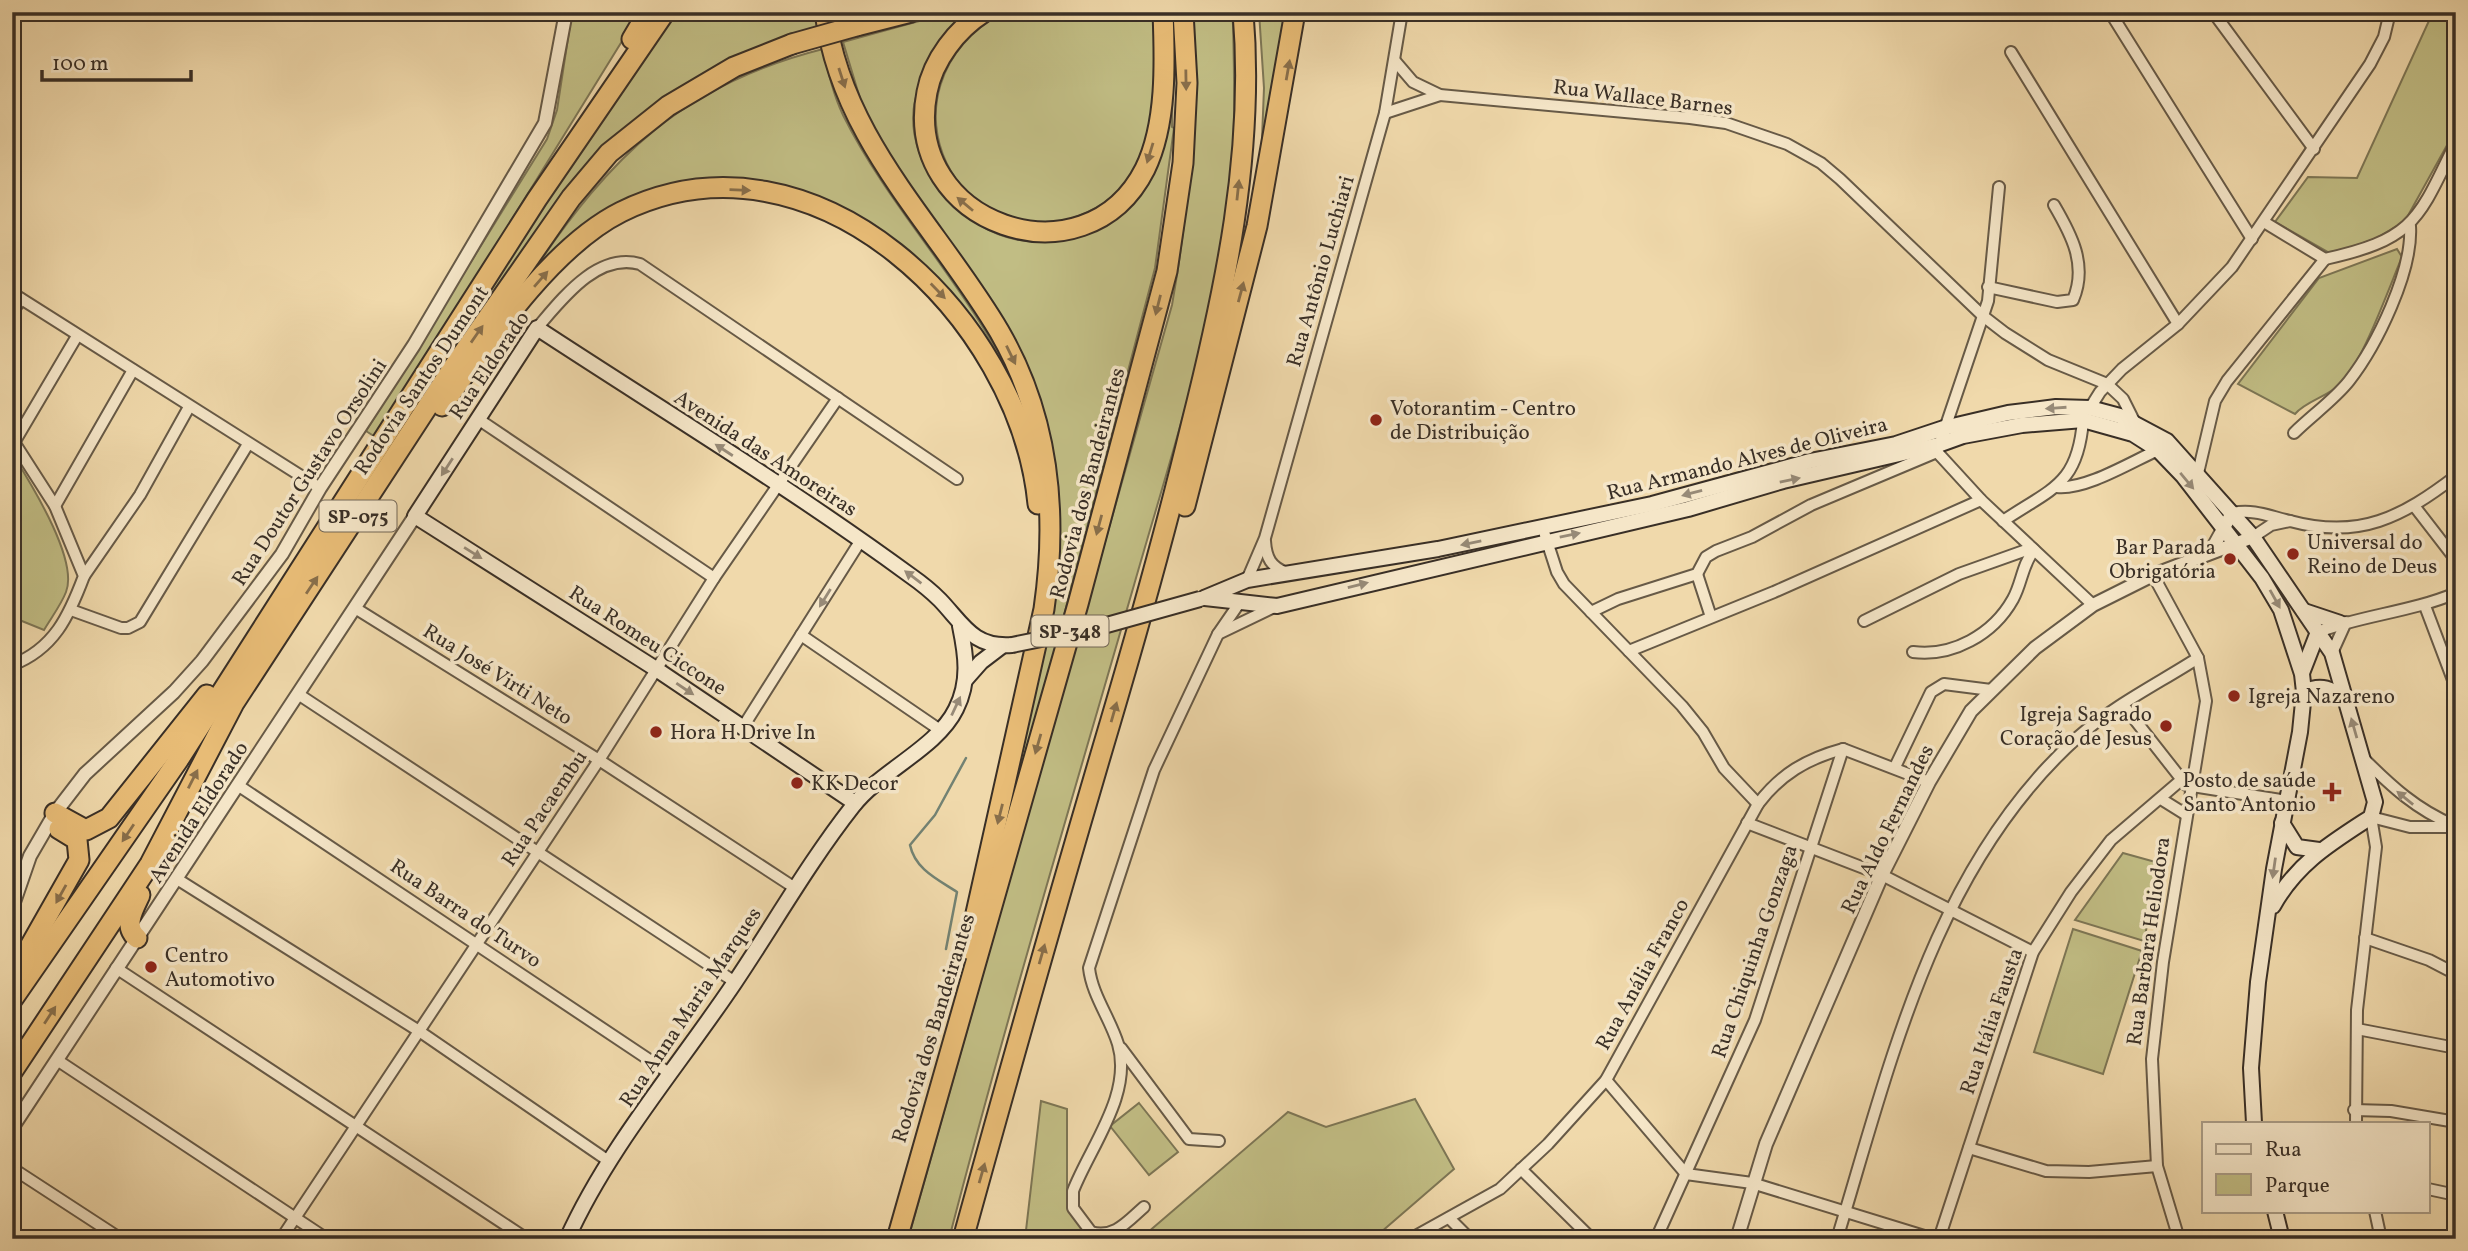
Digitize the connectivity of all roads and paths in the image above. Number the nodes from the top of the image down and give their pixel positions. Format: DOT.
graph roads {
  1 [pos="566,12"];
  2 [pos="648,12"];
  3 [pos="665,12"];
  4 [pos="825,12"];
  5 [pos="911,12"];
  6 [pos="984,12"];
  7 [pos="1163,12"];
  8 [pos="1183,12"];
  9 [pos="1243,12"];
  10 [pos="1296,12"];
  11 [pos="1402,12"];
  12 [pos="2110,12"];
  13 [pos="2213,12"];
  14 [pos="2390,12"];
  15 [pos="2011,52"];
  16 [pos="1395,61"];
  17 [pos="1440,95"];
  18 [pos="1385,113"];
  19 [pos="2456,142"];
  20 [pos="2314,149"];
  21 [pos="1999,187"];
  22 [pos="537,199"];
  23 [pos="2054,205"];
  24 [pos="2264,222"];
  25 [pos="2410,226"];
  26 [pos="2252,239"];
  27 [pos="2325,259"];
  28 [pos="1988,287"];
  29 [pos="17,296"];
  30 [pos="12,313"];
  31 [pos="1983,316"];
  32 [pos="2178,324"];
  33 [pos="537,328"];
  34 [pos="78,337"];
  35 [pos="133,370"];
  36 [pos="2107,384"];
  37 [pos="838,398"];
  38 [pos="190,407"];
  39 [pos="2086,414"];
  40 [pos="478,419"];
  41 [pos="2135,423"];
  42 [pos="1944,428"];
  43 [pos="2294,433"];
  44 [pos="14,440"];
  45 [pos="248,444"];
  46 [pos="1937,449"];
  47 [pos="2158,450"];
  48 [pos="391,466"];
  49 [pos="2198,473"];
  50 [pos="2456,476"];
  51 [pos="957,479"];
  52 [pos="777,485"];
  53 [pos="2057,487"];
  54 [pos="320,488"];
  55 [pos="1981,500"];
  56 [pos="55,506"];
  57 [pos="2415,507"];
  58 [pos="2232,513"];
  59 [pos="415,516"];
  60 [pos="2003,521"];
  61 [pos="2290,521"];
  62 [pos="2224,526"];
  63 [pos="1545,534"];
  64 [pos="2253,537"];
  65 [pos="1265,538"];
  66 [pos="861,540"];
  67 [pos="2237,542"];
  68 [pos="2033,549"];
  69 [pos="2211,551"];
  70 [pos="2456,561"];
  71 [pos="1697,574"];
  72 [pos="1290,575"];
  73 [pos="2153,575"];
  74 [pos="84,576"];
  75 [pos="714,578"];
  76 [pos="1247,580"];
  77 [pos="1150,591"];
  78 [pos="2456,593"];
  79 [pos="1203,598"];
  80 [pos="1292,601"];
  81 [pos="1240,602"];
  82 [pos="2093,605"];
  83 [pos="1277,606"];
  84 [pos="2425,606"];
  85 [pos="355,608"];
  86 [pos="71,611"];
  87 [pos="2304,611"];
  88 [pos="1591,612"];
  89 [pos="1711,617"];
  90 [pos="1864,621"];
  91 [pos="2343,622"];
  92 [pos="960,626"];
  93 [pos="2318,632"];
  94 [pos="1218,634"];
  95 [pos="801,635"];
  96 [pos="1007,646"];
  97 [pos="1629,651"];
  98 [pos="1036,652"];
  99 [pos="1913,652"];
  100 [pos="2332,653"];
  101 [pos="2198,658"];
  102 [pos="241,663"];
  103 [pos="12,665"];
  104 [pos="656,669"];
  105 [pos="2302,674"];
  106 [pos="966,679"];
  107 [pos="2456,688"];
  108 [pos="1991,690"];
  109 [pos="2304,692"];
  110 [pos="298,694"];
  111 [pos="2346,700"];
  112 [pos="2124,706"];
  113 [pos="743,727"];
  114 [pos="940,730"];
  115 [pos="1843,749"];
  116 [pos="2363,758"];
  117 [pos="600,760"];
  118 [pos="1895,767"];
  119 [pos="1929,782"];
  120 [pos="2185,783"];
  121 [pos="239,786"];
  122 [pos="2161,799"];
  123 [pos="2287,802"];
  124 [pos="855,803"];
  125 [pos="1758,804"];
  126 [pos="2185,814"];
  127 [pos="2371,817"];
  128 [pos="52,818"];
  129 [pos="1747,822"];
  130 [pos="2282,823"];
  131 [pos="2456,826"];
  132 [pos="1811,845"];
  133 [pos="2319,850"];
  134 [pos="538,853"];
  135 [pos="150,864"];
  136 [pos="1882,875"];
  137 [pos="177,879"];
  138 [pos="795,888"];
  139 [pos="12,908"];
  140 [pos="1949,909"];
  141 [pos="2269,913"];
  142 [pos="137,938"];
  143 [pos="2365,938"];
  144 [pos="478,944"];
  145 [pos="2033,952"];
  146 [pos="116,968"];
  147 [pos="2456,974"];
  148 [pos="12,978"];
  149 [pos="735,982"];
  150 [pos="12,1000"];
  151 [pos="2357,1029"];
  152 [pos="419,1031"];
  153 [pos="1119,1046"];
  154 [pos="2456,1048"];
  155 [pos="57,1060"];
  156 [pos="12,1072"];
  157 [pos="669,1073"];
  158 [pos="1606,1080"];
  159 [pos="937,1090"];
  160 [pos="2354,1110"];
  161 [pos="2254,1122"];
  162 [pos="2356,1122"];
  163 [pos="2456,1122"];
  164 [pos="12,1128"];
  165 [pos="357,1129"];
  166 [pos="1219,1140"];
  167 [pos="1969,1148"];
  168 [pos="610,1162"];
  169 [pos="2157,1166"];
  170 [pos="12,1168"];
  171 [pos="1521,1169"];
  172 [pos="1686,1174"];
  173 [pos="1752,1183"];
  174 [pos="2430,1189"];
  175 [pos="2456,1195"];
  176 [pos="1144,1207"];
  177 [pos="1846,1210"];
  178 [pos="2274,1212"];
  179 [pos="2375,1212"];
  180 [pos="296,1217"];
  181 [pos="1448,1218"];
  182 [pos="2377,1238"];
  183 [pos="121,1239"];
  184 [pos="281,1239"];
  185 [pos="327,1239"];
  186 [pos="527,1239"];
  187 [pos="567,1239"];
  188 [pos="897,1239"];
  189 [pos="963,1239"];
  190 [pos="1410,1239"];
  191 [pos="1470,1239"];
  192 [pos="1592,1239"];
  193 [pos="1656,1239"];
  194 [pos="1737,1239"];
  195 [pos="1837,1239"];
  196 [pos="1937,1239"];
  197 [pos="2179,1239"];
  198 [pos="2282,1239"];
  1 -- 54 [label="street, Rua Doutor Gustavo Orsolini"];
  2 -- 22 [label="highway"];
  3 -- 22 [label="highway, Rodovia Santos Dumont / SP-075"];
  4 -- 98 [label="highway, one-way"];
  48 -- 5 [label="highway, Rodovia Santos Dumont / SP-075, one-way, bridge"];
  7 -- 6 [label="highway, one-way"];
  8 -- 159 [label="highway, Rodovia dos Bandeirantes / SP-348, one-way"];
  77 -- 9 [label="highway, SP-348, one-way"];
  77 -- 10 [label="highway, one-way"];
  11 -- 16 [label="street, Rua Antônio Luchiari"];
  12 -- 26 [label="street"];
  13 -- 20 [label="street"];
  14 -- 20 [label="street"];
  15 -- 32 [label="street"];
  16 -- 17 [label="street, Rua Wallace Barnes"];
  16 -- 18 [label="street, Rua Antônio Luchiari"];
  17 -- 18 [label="street, Rua Wallace Barnes"];
  17 -- 31 [label="street, Rua Wallace Barnes"];
  18 -- 65 [label="street, Rua Antônio Luchiari"];
  19 -- 25 [label="street"];
  20 -- 24 [label="street"];
  21 -- 28 [label="street"];
  22 -- 102 [label="highway, Rodovia Santos Dumont / SP-075"];
  23 -- 28 [label="street"];
  24 -- 26 [label="street"];
  24 -- 27 [label="street"];
  25 -- 27 [label="street"];
  25 -- 43 [label="street"];
  26 -- 32 [label="street"];
  27 -- 49 [label="street"];
  28 -- 31 [label="street"];
  29 -- 30 [label="street"];
  29 -- 34 [label="street"];
  31 -- 36 [label="street, Rua Wallace Barnes"];
  31 -- 42 [label="street"];
  32 -- 36 [label="street"];
  33 -- 37 [label="street, Rua Eldorado"];
  33 -- 40 [label="main road, Rua Eldorado"];
  52 -- 33 [label="main road, Avenida das Amoreiras, one-way"];
  34 -- 35 [label="street"];
  34 -- 44 [label="street"];
  35 -- 38 [label="street"];
  35 -- 56 [label="street"];
  36 -- 39 [label="street"];
  36 -- 41 [label="street, Rua Wallace Barnes"];
  37 -- 51 [label="street"];
  37 -- 52 [label="street, Rua Pacaembu"];
  38 -- 45 [label="street"];
  38 -- 74 [label="street"];
  39 -- 41 [label="main road, Rua Armando Alves de Oliveira"];
  39 -- 42 [label="main road, Rua Armando Alves de Oliveira, one-way"];
  39 -- 46 [label="main road, Rua Armando Alves de Oliveira"];
  39 -- 47 [label="main road, Rua Armando Alves de Oliveira"];
  39 -- 53 [label="street"];
  40 -- 59 [label="main road, Rua Eldorado, one-way"];
  40 -- 75 [label="street"];
  41 -- 49 [label="main road, Rua Armando Alves de Oliveira"];
  42 -- 46 [label="street"];
  42 -- 63 [label="main road, Rua Armando Alves de Oliveira, one-way"];
  44 -- 56 [label="street"];
  45 -- 54 [label="street"];
  45 -- 86 [label="street"];
  46 -- 55 [label="street"];
  63 -- 46 [label="main road, Rua Armando Alves de Oliveira, one-way"];
  46 -- 71 [label="street"];
  47 -- 53 [label="street"];
  47 -- 62 [label="main road, Rua Armando Alves de Oliveira, one-way"];
  48 -- 98 [label="highway, one-way"];
  135 -- 48 [label="highway, Rodovia Santos Dumont / SP-075, one-way"];
  49 -- 58 [label="main road, Rua Armando Alves de Oliveira"];
  50 -- 57 [label="street"];
  52 -- 66 [label="main road, Avenida das Amoreiras"];
  52 -- 75 [label="street, Rua Pacaembu"];
  53 -- 60 [label="street"];
  54 -- 128 [label="street, Rua Doutor Gustavo Orsolini"];
  55 -- 60 [label="street"];
  55 -- 89 [label="street"];
  56 -- 74 [label="street"];
  57 -- 61 [label="street"];
  57 -- 70 [label="street"];
  58 -- 61 [label="street"];
  58 -- 62 [label="street"];
  58 -- 64 [label="main road, Rua Armando Alves de Oliveira"];
  59 -- 85 [label="street, Avenida Eldorado"];
  59 -- 104 [label="main road, Rua Romeu Ciccone, one-way"];
  60 -- 68 [label="street"];
  61 -- 64 [label="street"];
  62 -- 67 [label="main road, Rua Armando Alves de Oliveira"];
  62 -- 69 [label="street"];
  63 -- 72 [label="main road, Rua Armando Alves de Oliveira, one-way"];
  80 -- 63 [label="main road, Rua Armando Alves de Oliveira, one-way"];
  63 -- 88 [label="street"];
  64 -- 67 [label="street, Rua Aldo Fernandes"];
  64 -- 87 [label="main road, Rua Armando Alves de Oliveira"];
  65 -- 72 [label="street"];
  65 -- 76 [label="street, Rua Antônio Luchiari"];
  92 -- 66 [label="main road, Avenida das Amoreiras, one-way"];
  66 -- 95 [label="street, one-way"];
  67 -- 69 [label="street, Rua Aldo Fernandes"];
  67 -- 105 [label="main road, Rua Armando Alves de Oliveira, one-way"];
  68 -- 82 [label="street"];
  68 -- 90 [label="street"];
  68 -- 99 [label="street"];
  69 -- 73 [label="street, Rua Aldo Fernandes"];
  71 -- 88 [label="street"];
  71 -- 89 [label="street"];
  72 -- 76 [label="main road, Rua Armando Alves de Oliveira"];
  72 -- 80 [label="main road"];
  73 -- 82 [label="street, Rua Aldo Fernandes"];
  73 -- 101 [label="street, Rua Barbara Heliodora"];
  74 -- 86 [label="street"];
  75 -- 104 [label="street, Rua Pacaembu"];
  76 -- 79 [label="main road, Rua Armando Alves de Oliveira"];
  76 -- 81 [label="main road"];
  189 -- 77 [label="highway, SP-348, one-way"];
  78 -- 84 [label="street"];
  79 -- 81 [label="main road, Rua Armando Alves de Oliveira"];
  79 -- 96 [label="main road, Rua Armando Alves de Oliveira, bridge"];
  80 -- 83 [label="main road, Rua Armando Alves de Oliveira"];
  81 -- 83 [label="main road, Rua Armando Alves de Oliveira"];
  81 -- 94 [label="street"];
  82 -- 108 [label="street, Rua Aldo Fernandes"];
  83 -- 94 [label="street"];
  84 -- 91 [label="street"];
  84 -- 107 [label="street"];
  85 -- 110 [label="street, Avenida Eldorado"];
  85 -- 117 [label="street, Rua José Virti Neto"];
  86 -- 103 [label="street"];
  87 -- 91 [label="main road"];
  87 -- 93 [label="main road, Rua Armando Alves de Oliveira"];
  88 -- 97 [label="street"];
  89 -- 97 [label="street"];
  91 -- 93 [label="street"];
  91 -- 100 [label="street"];
  92 -- 96 [label="main road, Avenida das Amoreiras"];
  92 -- 106 [label="main road"];
  93 -- 100 [label="main road, Rua Armando Alves de Oliveira"];
  93 -- 105 [label="main road"];
  94 -- 153 [label="street"];
  95 -- 113 [label="street"];
  95 -- 114 [label="street"];
  96 -- 106 [label="main road"];
  97 -- 125 [label="street"];
  98 -- 159 [label="highway, one-way"];
  100 -- 111 [label="main road, Rua Armando Alves de Oliveira"];
  101 -- 112 [label="street"];
  101 -- 120 [label="street, Rua Barbara Heliodora"];
  102 -- 128 [label="highway"];
  102 -- 150 [label="highway, Rodovia Santos Dumont / SP-075, one-way"];
  104 -- 113 [label="main road, Rua Romeu Ciccone, one-way"];
  104 -- 117 [label="street, Rua Pacaembu"];
  105 -- 109 [label="main road, Rua Armando Alves de Oliveira"];
  114 -- 106 [label="main road, one-way"];
  108 -- 118 [label="street"];
  108 -- 119 [label="street, Rua Aldo Fernandes"];
  109 -- 111 [label="main road"];
  109 -- 123 [label="main road, Rua Armando Alves de Oliveira"];
  110 -- 121 [label="street, Avenida Eldorado"];
  110 -- 134 [label="street"];
  116 -- 111 [label="main road, Rua Armando Alves de Oliveira, one-way"];
  112 -- 120 [label="street"];
  112 -- 140 [label="street"];
  113 -- 124 [label="main road, Rua Romeu Ciccone"];
  114 -- 124 [label="main road"];
  115 -- 118 [label="street"];
  115 -- 125 [label="street, Rua Anália Franco"];
  115 -- 132 [label="street, Rua Chiquinha Gonzaga"];
  116 -- 127 [label="main road, Rua Armando Alves de Oliveira"];
  131 -- 116 [label="street, one-way"];
  117 -- 134 [label="street, Rua Pacaembu"];
  117 -- 138 [label="street, Rua José Virti Neto"];
  118 -- 119 [label="street"];
  119 -- 136 [label="street, Rua Aldo Fernandes"];
  120 -- 122 [label="street, Rua Itália Fausta"];
  120 -- 123 [label="street"];
  120 -- 126 [label="street, Rua Barbara Heliodora"];
  121 -- 137 [label="street, Avenida Eldorado"];
  121 -- 144 [label="street, Rua Barra do Turvo"];
  122 -- 126 [label="street"];
  122 -- 145 [label="street, Rua Itália Fausta"];
  123 -- 130 [label="main road, Rua Armando Alves de Oliveira"];
  124 -- 138 [label="main road, Rua Anna Maria Marques"];
  125 -- 129 [label="street, Rua Anália Franco"];
  126 -- 169 [label="street, Rua Barbara Heliodora"];
  127 -- 131 [label="street"];
  127 -- 133 [label="main road"];
  127 -- 143 [label="street"];
  128 -- 139 [label="street, Rua Doutor Gustavo Orsolini"];
  128 -- 148 [label="highway, one-way"];
  129 -- 132 [label="street"];
  129 -- 158 [label="street, Rua Anália Franco"];
  130 -- 133 [label="main road"];
  130 -- 141 [label="main road, Rua Armando Alves de Oliveira, one-way"];
  132 -- 136 [label="street"];
  132 -- 172 [label="street, Rua Chiquinha Gonzaga"];
  133 -- 141 [label="main road"];
  134 -- 144 [label="street, Rua Pacaembu"];
  134 -- 149 [label="street"];
  135 -- 142 [label="highway"];
  156 -- 135 [label="highway, Rodovia Santos Dumont / SP-075, one-way"];
  136 -- 140 [label="street"];
  136 -- 173 [label="street, Rua Aldo Fernandes"];
  137 -- 142 [label="street, Avenida Eldorado"];
  137 -- 152 [label="street"];
  138 -- 149 [label="main road, Rua Anna Maria Marques"];
  140 -- 145 [label="street"];
  140 -- 177 [label="street"];
  141 -- 161 [label="main road, Rua Armando Alves de Oliveira"];
  142 -- 146 [label="street, Avenida Eldorado"];
  143 -- 147 [label="street"];
  143 -- 151 [label="street"];
  144 -- 152 [label="street, Rua Pacaembu"];
  144 -- 157 [label="street, Rua Barra do Turvo"];
  145 -- 167 [label="street, Rua Itália Fausta"];
  146 -- 155 [label="street, Avenida Eldorado"];
  146 -- 165 [label="street"];
  149 -- 157 [label="main road, Rua Anna Maria Marques"];
  151 -- 154 [label="street"];
  151 -- 160 [label="street"];
  152 -- 165 [label="street, Rua Pacaembu"];
  152 -- 168 [label="street"];
  153 -- 166 [label="street"];
  153 -- 176 [label="street"];
  155 -- 164 [label="street, Avenida Eldorado"];
  155 -- 180 [label="street"];
  157 -- 168 [label="main road, Rua Anna Maria Marques"];
  158 -- 171 [label="street, Rua Anália Franco"];
  158 -- 172 [label="street"];
  159 -- 188 [label="highway, Rodovia dos Bandeirantes / SP-348"];
  160 -- 162 [label="street"];
  160 -- 163 [label="street"];
  165 -- 180 [label="street, Rua Pacaembu"];
  165 -- 186 [label="street"];
  167 -- 169 [label="street"];
  167 -- 196 [label="street, Rua Itália Fausta"];
  168 -- 187 [label="main road, Rua Anna Maria Marques"];
  169 -- 197 [label="street, Rua Barbara Heliodora"];
  170 -- 183 [label="street"];
  171 -- 181 [label="street, Rua Anália Franco"];
  171 -- 192 [label="street"];
  172 -- 173 [label="street"];
  172 -- 193 [label="street, Rua Chiquinha Gonzaga"];
  173 -- 177 [label="street"];
  173 -- 194 [label="street, Rua Aldo Fernandes"];
  174 -- 175 [label="street"];
  177 -- 195 [label="street"];
  177 -- 196 [label="street"];
  178 -- 198 [label="main road"];
  179 -- 182 [label="street"];
  180 -- 184 [label="street, Rua Pacaembu"];
  180 -- 185 [label="street"];
  181 -- 190 [label="street, Rua Anália Franco"];
  181 -- 191 [label="street"];
}
